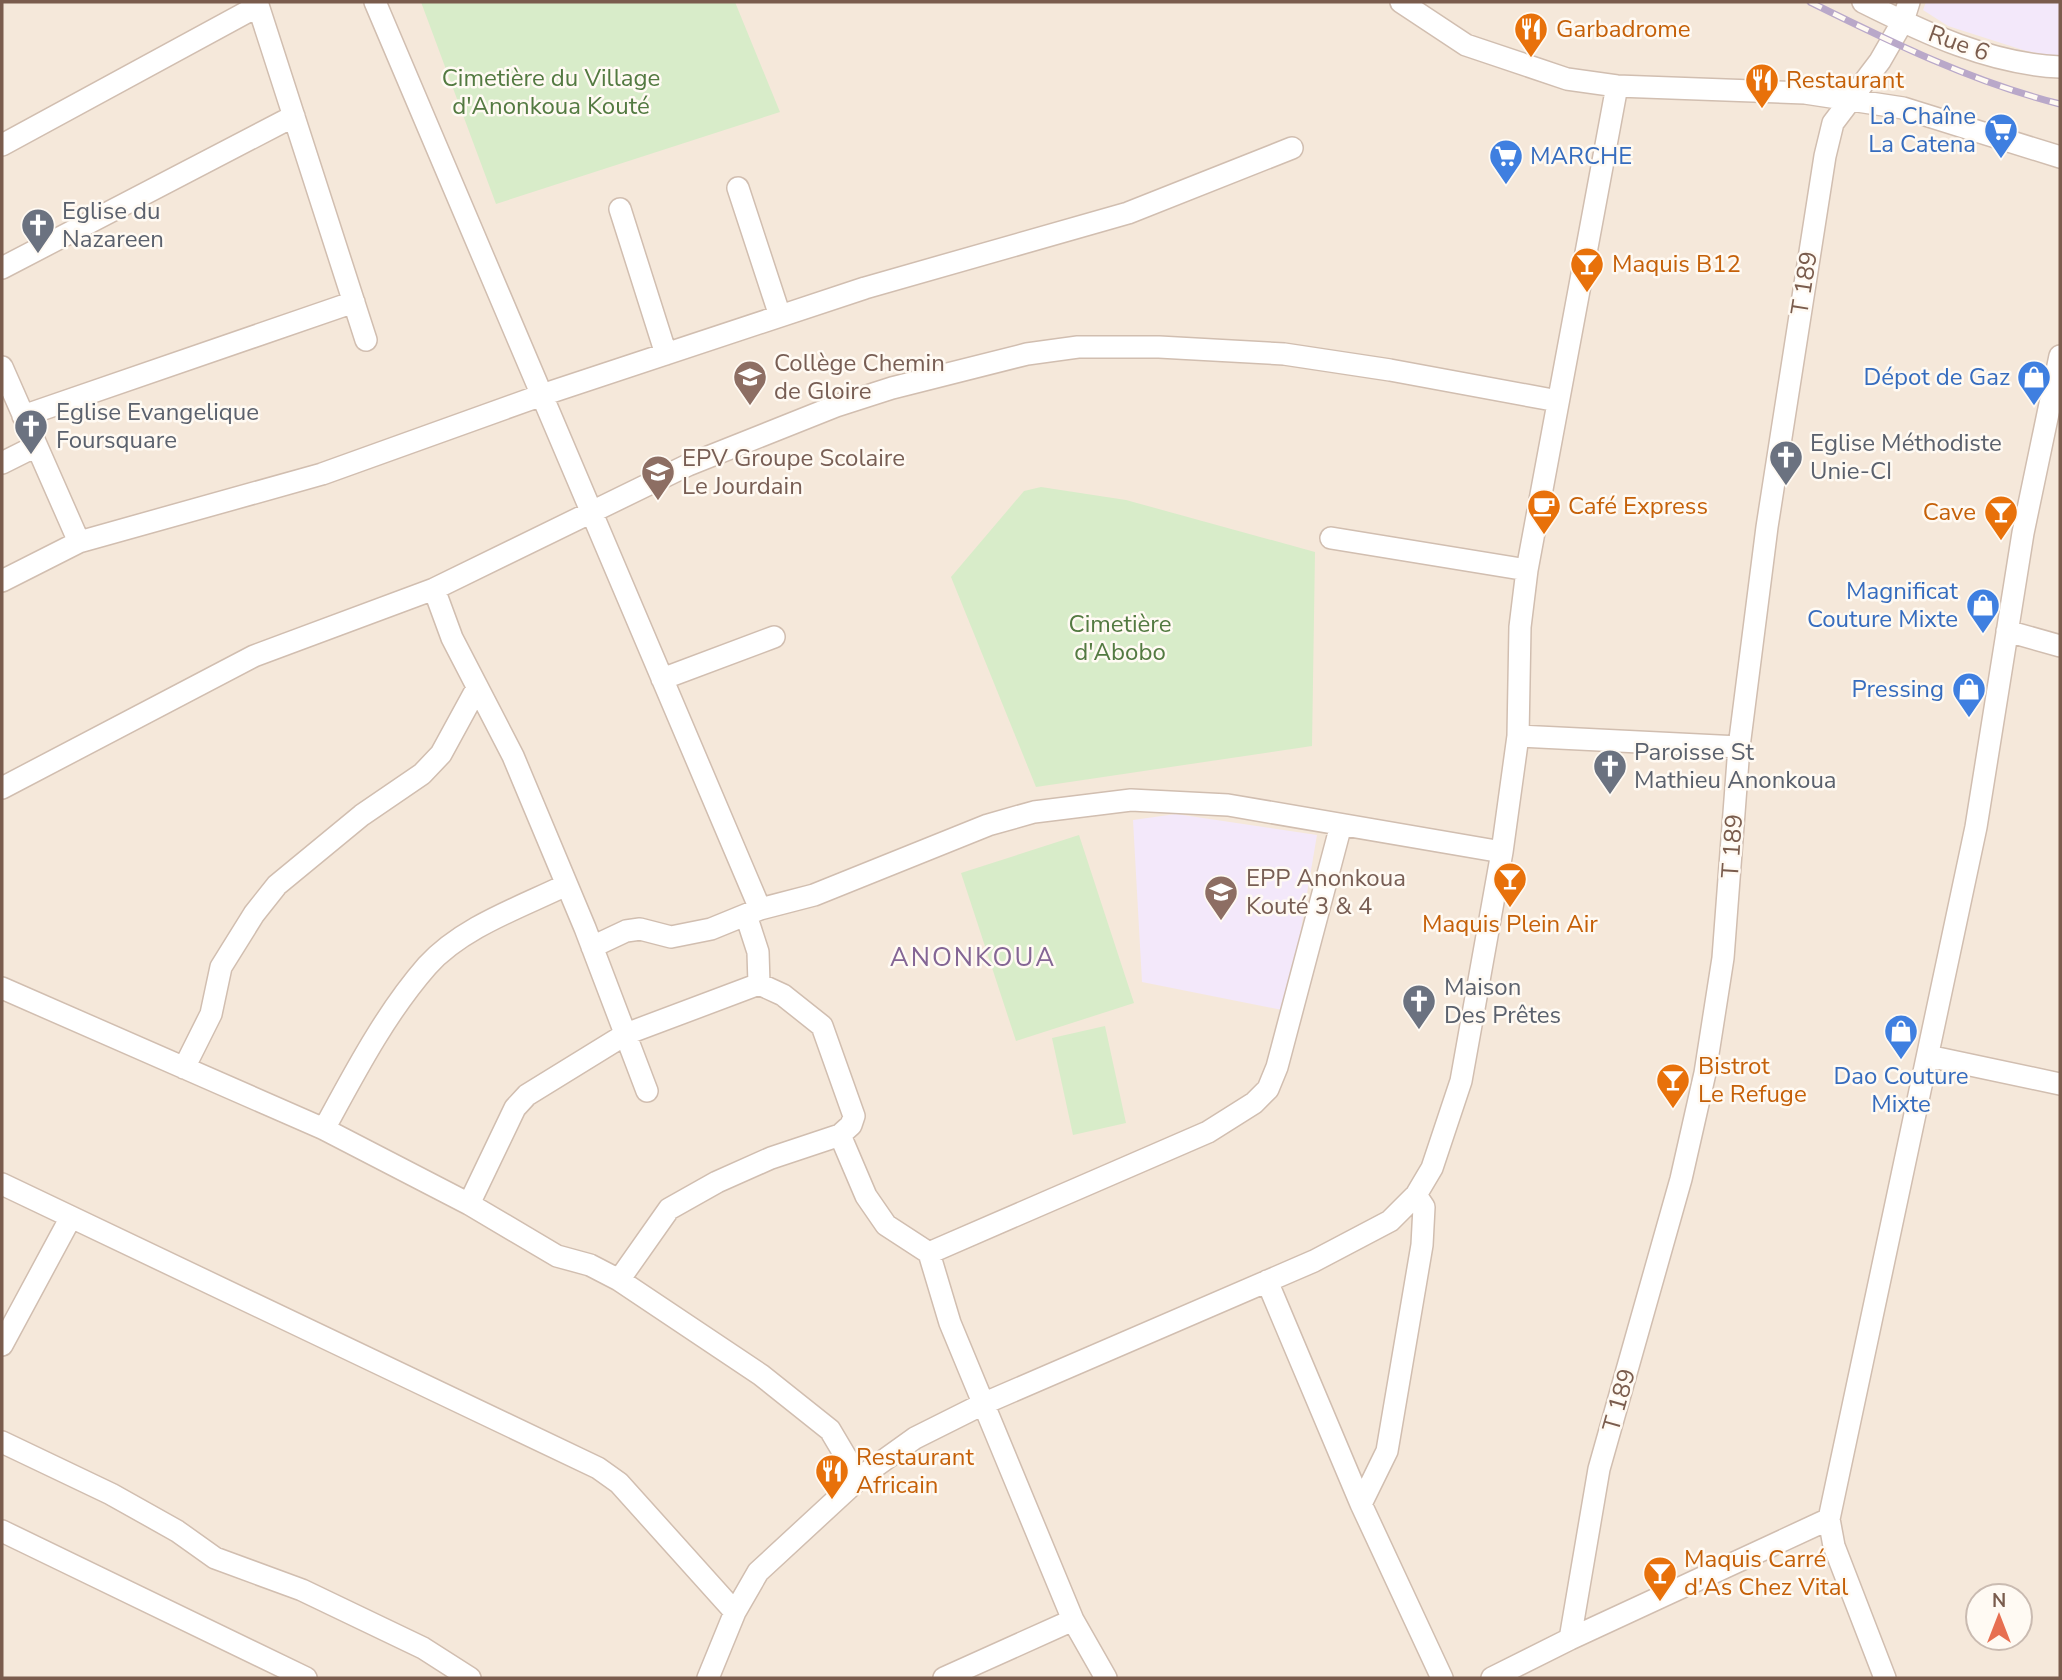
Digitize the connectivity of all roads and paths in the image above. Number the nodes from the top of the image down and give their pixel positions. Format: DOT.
graph roads {
  1 [pos="375,2"];
  2 [pos="1401,2"];
  3 [pos="1863,2"];
  4 [pos="257,4"];
  5 [pos="1906,12"];
  6 [pos="2060,67"];
  7 [pos="1617,86"];
  8 [pos="1847,102"];
  9 [pos="294,116"];
  10 [pos="2,145"];
  11 [pos="1292,148"];
  12 [pos="2060,157"];
  13 [pos="738,188"];
  14 [pos="620,209"];
  15 [pos="2,268"];
  16 [pos="354,302"];
  17 [pos="780,316"];
  18 [pos="366,340"];
  19 [pos="666,354"];
  20 [pos="2060,356"];
  21 [pos="2,367"];
  22 [pos="542,395"];
  23 [pos="1558,401"];
  24 [pos="23,416"];
  25 [pos="2054,425"];
  26 [pos="36,446"];
  27 [pos="2,463"];
  28 [pos="592,512"];
  29 [pos="1331,538"];
  30 [pos="79,542"];
  31 [pos="1527,570"];
  32 [pos="2,581"];
  33 [pos="434,589"];
  34 [pos="2007,631"];
  35 [pos="774,637"];
  36 [pos="2060,646"];
  37 [pos="662,679"];
  38 [pos="477,688"];
  39 [pos="1518,736"];
  40 [pos="1739,747"];
  41 [pos="2,788"];
  42 [pos="1341,825"];
  43 [pos="1502,852"];
  44 [pos="566,885"];
  45 [pos="753,912"];
  46 [pos="592,947"];
  47 [pos="760,984"];
  48 [pos="2,988"];
  49 [pos="626,1034"];
  50 [pos="1928,1056"];
  51 [pos="184,1068"];
  52 [pos="2060,1084"];
  53 [pos="647,1091"];
  54 [pos="324,1129"];
  55 [pos="840,1135"];
  56 [pos="2,1184"];
  57 [pos="1416,1195"];
  58 [pos="469,1204"];
  59 [pos="71,1217"];
  60 [pos="929,1253"];
  61 [pos="619,1280"];
  62 [pos="1267,1281"];
  63 [pos="2,1346"];
  64 [pos="985,1403"];
  65 [pos="2,1442"];
  66 [pos="859,1479"];
  67 [pos="1361,1504"];
  68 [pos="1829,1519"];
  69 [pos="2,1531"];
  70 [pos="735,1612"];
  71 [pos="1073,1620"];
  72 [pos="1570,1639"];
  73 [pos="306,1678"];
  74 [pos="470,1678"];
  75 [pos="708,1678"];
  76 [pos="944,1678"];
  77 [pos="1106,1678"];
  78 [pos="1442,1678"];
  79 [pos="1492,1678"];
  80 [pos="1885,1678"];
  1 -- 22 [label="street"];
  2 -- 7 [label="street"];
  3 -- 5 [label="street, Rue 6"];
  4 -- 9 [label="street"];
  4 -- 10 [label="street"];
  5 -- 6 [label="street, Rue 6"];
  5 -- 8 [label="street, T 189"];
  7 -- 8 [label="street"];
  7 -- 23 [label="street"];
  8 -- 12 [label="street"];
  8 -- 40 [label="street, T 189"];
  9 -- 15 [label="street"];
  9 -- 16 [label="street"];
  11 -- 17 [label="street"];
  13 -- 17 [label="street"];
  14 -- 19 [label="street"];
  16 -- 18 [label="street"];
  16 -- 24 [label="street"];
  17 -- 19 [label="street"];
  19 -- 22 [label="street"];
  20 -- 25 [label="street"];
  21 -- 24 [label="street"];
  22 -- 28 [label="street"];
  22 -- 30 [label="street"];
  23 -- 28 [label="street"];
  23 -- 31 [label="street"];
  24 -- 26 [label="street"];
  25 -- 34 [label="street"];
  26 -- 27 [label="street"];
  26 -- 30 [label="street"];
  28 -- 33 [label="street"];
  28 -- 37 [label="street"];
  29 -- 31 [label="street"];
  30 -- 32 [label="street"];
  31 -- 39 [label="street"];
  33 -- 38 [label="street"];
  33 -- 41 [label="street"];
  34 -- 36 [label="street"];
  34 -- 50 [label="street"];
  35 -- 37 [label="street"];
  37 -- 45 [label="street"];
  38 -- 44 [label="street"];
  38 -- 51 [label="street"];
  39 -- 40 [label="street"];
  39 -- 43 [label="street"];
  40 -- 72 [label="street, T 189"];
  42 -- 43 [label="street"];
  42 -- 45 [label="street"];
  42 -- 60 [label="street"];
  43 -- 57 [label="street"];
  44 -- 46 [label="street"];
  44 -- 54 [label="street"];
  45 -- 46 [label="street"];
  45 -- 47 [label="street"];
  46 -- 49 [label="street"];
  47 -- 49 [label="street"];
  47 -- 55 [label="street"];
  48 -- 51 [label="street"];
  49 -- 53 [label="street"];
  49 -- 58 [label="street"];
  50 -- 52 [label="street"];
  50 -- 68 [label="street"];
  51 -- 54 [label="street"];
  54 -- 58 [label="street"];
  55 -- 60 [label="street"];
  55 -- 61 [label="street"];
  56 -- 59 [label="street"];
  57 -- 62 [label="street"];
  57 -- 67 [label="street"];
  58 -- 61 [label="street"];
  59 -- 63 [label="street"];
  59 -- 70 [label="street"];
  60 -- 64 [label="street"];
  61 -- 66 [label="street"];
  62 -- 64 [label="street"];
  62 -- 67 [label="street"];
  64 -- 66 [label="street"];
  64 -- 71 [label="street"];
  65 -- 74 [label="street"];
  66 -- 70 [label="street"];
  67 -- 78 [label="street"];
  68 -- 72 [label="street"];
  68 -- 80 [label="street"];
  69 -- 73 [label="street"];
  70 -- 75 [label="street"];
  71 -- 76 [label="street"];
  71 -- 77 [label="street"];
  72 -- 79 [label="street"];
}
